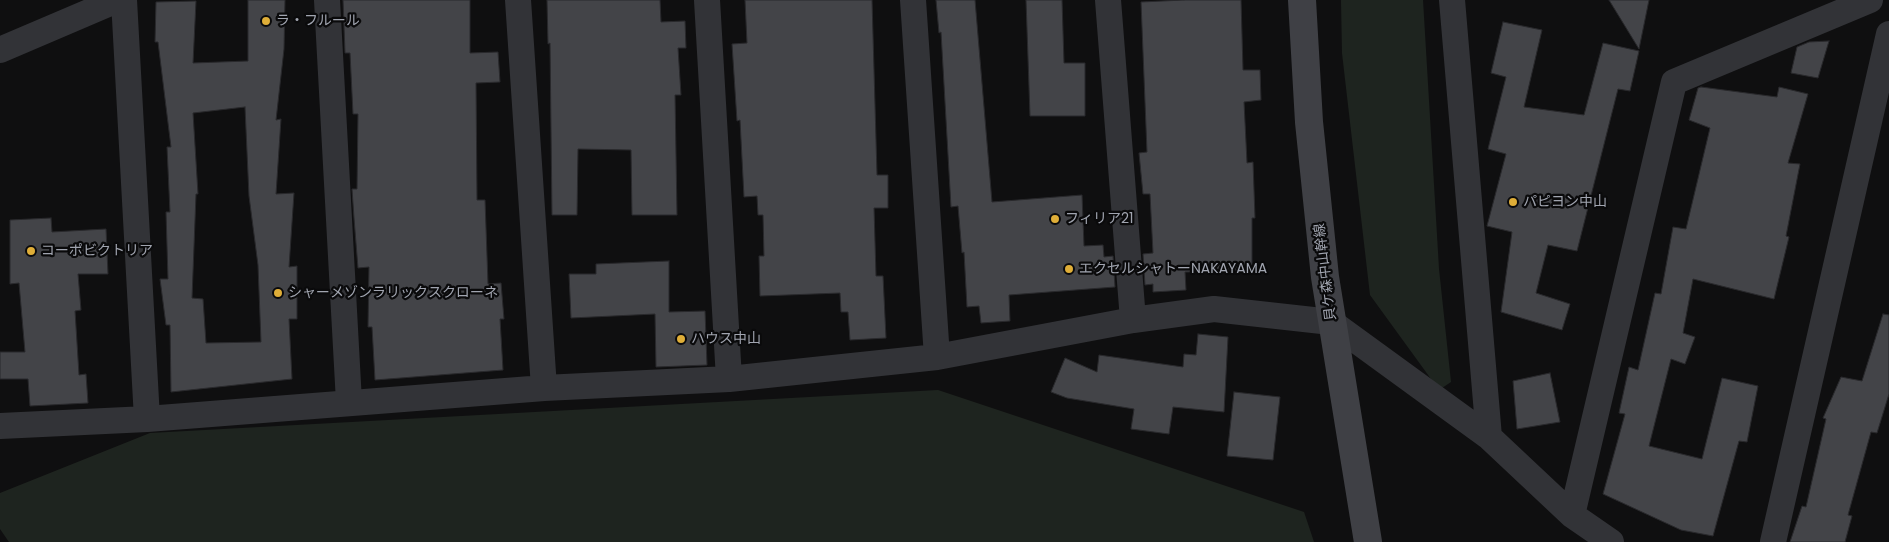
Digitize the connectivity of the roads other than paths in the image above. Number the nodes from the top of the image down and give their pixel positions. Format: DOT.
graph roads {
  1 [pos="116,0"];
  2 [pos="124,0"];
  3 [pos="327,0"];
  4 [pos="518,0"];
  5 [pos="707,0"];
  6 [pos="913,0"];
  7 [pos="1108,0"];
  8 [pos="1302,0"];
  9 [pos="1452,0"];
  10 [pos="1870,0"];
  11 [pos="1889,34"];
  12 [pos="0,50"];
  13 [pos="1133,320"];
  14 [pos="1331,322"];
  15 [pos="936,357"];
  16 [pos="729,379"];
  17 [pos="544,388"];
  18 [pos="349,402"];
  19 [pos="147,419"];
  20 [pos="0,426"];
  21 [pos="1489,437"];
  22 [pos="1572,515"];
  23 [pos="1368,542"];
  24 [pos="1611,542"];
  25 [pos="1773,542"];
  1 -- 12 [label="street"];
  2 -- 19 [label="street"];
  3 -- 18 [label="street"];
  4 -- 17 [label="street"];
  5 -- 16 [label="street"];
  6 -- 15 [label="street"];
  7 -- 13 [label="street"];
  8 -- 14 [label="street, 貝ケ森中山幹線"];
  9 -- 21 [label="street"];
  10 -- 22 [label="street"];
  11 -- 25 [label="street"];
  13 -- 14 [label="street"];
  13 -- 15 [label="street"];
  14 -- 21 [label="street"];
  14 -- 23 [label="street, 貝ケ森中山幹線"];
  15 -- 16 [label="street"];
  16 -- 17 [label="street"];
  17 -- 18 [label="street"];
  18 -- 19 [label="street"];
  19 -- 20 [label="street"];
  21 -- 22 [label="street"];
  22 -- 24 [label="street"];
}
